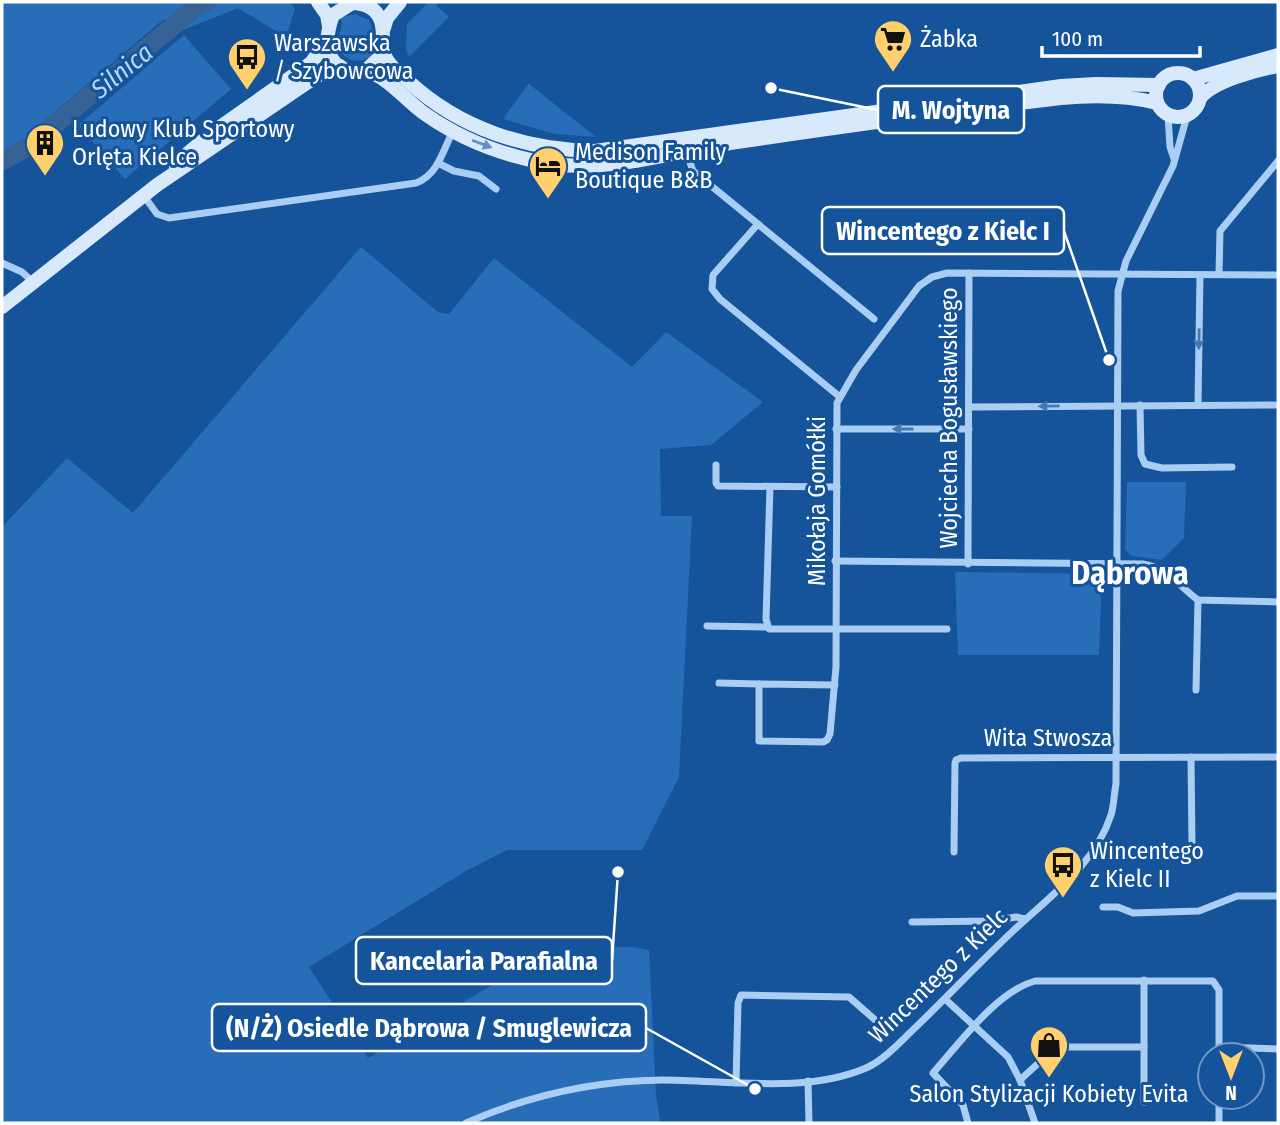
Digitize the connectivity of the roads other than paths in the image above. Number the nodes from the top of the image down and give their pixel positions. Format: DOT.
graph roads {
  1 [pos="318,2"];
  2 [pos="400,2"];
  3 [pos="359,3"];
  4 [pos="329,26"];
  5 [pos="384,28"];
  6 [pos="326,43"];
  7 [pos="382,48"];
  8 [pos="1278,55"];
  9 [pos="340,66"];
  10 [pos="1278,66"];
  11 [pos="365,71"];
  12 [pos="1193,79"];
  13 [pos="1158,85"];
  14 [pos="1200,97"];
  15 [pos="1157,103"];
  16 [pos="1168,115"];
  17 [pos="1187,116"];
  18 [pos="453,131"];
  19 [pos="686,151"];
  20 [pos="1174,159"];
  21 [pos="1278,162"];
  22 [pos="438,163"];
  23 [pos="157,184"];
  24 [pos="496,189"];
  25 [pos="143,195"];
  26 [pos="758,223"];
  27 [pos="2,263"];
  28 [pos="969,273"];
  29 [pos="1121,274"];
  30 [pos="1219,274"];
  31 [pos="1200,275"];
  32 [pos="1278,275"];
  33 [pos="33,282"];
  34 [pos="2,307"];
  35 [pos="874,319"];
  36 [pos="840,397"];
  37 [pos="1198,404"];
  38 [pos="1117,405"];
  39 [pos="1140,405"];
  40 [pos="1275,405"];
  41 [pos="970,407"];
  42 [pos="836,429"];
  43 [pos="969,429"];
  44 [pos="716,465"];
  45 [pos="1232,467"];
  46 [pos="770,487"];
  47 [pos="837,487"];
  48 [pos="835,561"];
  49 [pos="968,564"];
  50 [pos="1116,564"];
  51 [pos="1198,600"];
  52 [pos="1278,602"];
  53 [pos="707,626"];
  54 [pos="767,627"];
  55 [pos="947,629"];
  56 [pos="836,630"];
  57 [pos="719,683"];
  58 [pos="759,684"];
  59 [pos="835,685"];
  60 [pos="1196,690"];
  61 [pos="1115,757"];
  62 [pos="1191,757"];
  63 [pos="1278,757"];
  64 [pos="1192,845"];
  65 [pos="954,852"];
  66 [pos="1278,896"];
  67 [pos="1103,907"];
  68 [pos="1026,919"];
  69 [pos="912,922"];
  70 [pos="1144,980"];
  71 [pos="945,999"];
  72 [pos="881,1025"];
  73 [pos="975,1026"];
  74 [pos="1219,1041"];
  75 [pos="1144,1047"];
  76 [pos="1020,1080"];
  77 [pos="808,1081"];
  78 [pos="736,1083"];
  79 [pos="1144,1101"];
  80 [pos="466,1123"];
  81 [pos="809,1123"];
  82 [pos="968,1123"];
  83 [pos="1035,1123"];
  1 -- 4 [label="main road"];
  2 -- 5 [label="main road"];
  3 -- 4 [label="main road"];
  3 -- 5 [label="main road"];
  4 -- 6 [label="main road"];
  5 -- 7 [label="main road"];
  6 -- 9 [label="main road"];
  6 -- 23 [label="main road"];
  7 -- 11 [label="main road"];
  7 -- 13 [label="main road"];
  8 -- 12 [label="main road"];
  9 -- 11 [label="main road"];
  9 -- 23 [label="main road"];
  10 -- 14 [label="main road"];
  11 -- 18 [label="main road"];
  12 -- 13 [label="main road"];
  12 -- 14 [label="main road"];
  13 -- 15 [label="main road"];
  14 -- 17 [label="main road"];
  15 -- 16 [label="main road"];
  15 -- 19 [label="main road"];
  16 -- 17 [label="main road"];
  16 -- 20 [label="street"];
  17 -- 20 [label="street, Wincentego z Kielc"];
  18 -- 19 [label="main road, one-way"];
  18 -- 22 [label="street"];
  19 -- 26 [label="street"];
  20 -- 29 [label="street, Wincentego z Kielc"];
  21 -- 30 [label="street"];
  22 -- 24 [label="street"];
  22 -- 25 [label="street"];
  23 -- 25 [label="main road"];
  25 -- 33 [label="main road"];
  26 -- 35 [label="street"];
  26 -- 36 [label="street"];
  27 -- 33 [label="street"];
  28 -- 29 [label="street, Mikołaja Gomółki"];
  28 -- 36 [label="street, Mikołaja Gomółki"];
  28 -- 41 [label="street, Wojciecha Bogusławskiego"];
  29 -- 31 [label="street, Mikołaja Gomółki"];
  29 -- 38 [label="street, Wincentego z Kielc"];
  30 -- 31 [label="street, Mikołaja Gomółki"];
  30 -- 32 [label="street, Mikołaja Gomółki"];
  31 -- 37 [label="street, one-way"];
  33 -- 34 [label="main road"];
  36 -- 42 [label="street, Mikołaja Gomółki"];
  37 -- 39 [label="street"];
  37 -- 40 [label="street"];
  38 -- 39 [label="street"];
  38 -- 41 [label="street, one-way"];
  38 -- 50 [label="street, Wincentego z Kielc"];
  39 -- 45 [label="street"];
  41 -- 43 [label="street, Wojciecha Bogusławskiego"];
  43 -- 42 [label="street, one-way"];
  42 -- 47 [label="street, Mikołaja Gomółki"];
  43 -- 49 [label="street, Wojciecha Bogusławskiego"];
  44 -- 46 [label="street"];
  46 -- 47 [label="street"];
  46 -- 54 [label="street"];
  47 -- 48 [label="street, Mikołaja Gomółki"];
  48 -- 49 [label="street"];
  48 -- 56 [label="street, Mikołaja Gomółki"];
  49 -- 50 [label="street"];
  50 -- 51 [label="street"];
  50 -- 61 [label="street, Wincentego z Kielc"];
  51 -- 52 [label="street"];
  51 -- 60 [label="street"];
  53 -- 54 [label="street"];
  54 -- 56 [label="street"];
  55 -- 56 [label="street"];
  56 -- 59 [label="street, Mikołaja Gomółki"];
  57 -- 58 [label="street"];
  58 -- 59 [label="street"];
  58 -- 59 [label="street, Mikołaja Gomółki"];
  61 -- 62 [label="street, Wita Stwosza"];
  61 -- 65 [label="street, Wita Stwosza"];
  61 -- 68 [label="street, Wincentego z Kielc"];
  62 -- 63 [label="street, Wita Stwosza"];
  62 -- 64 [label="street"];
  66 -- 67 [label="street"];
  68 -- 69 [label="street, Wincentego z Kielc"];
  68 -- 71 [label="street, Wincentego z Kielc"];
  70 -- 73 [label="street"];
  70 -- 74 [label="street"];
  70 -- 75 [label="street"];
  71 -- 73 [label="street"];
  71 -- 77 [label="street, Wincentego z Kielc"];
  72 -- 78 [label="street"];
  73 -- 76 [label="street"];
  73 -- 82 [label="street"];
  75 -- 76 [label="street"];
  75 -- 79 [label="street"];
  76 -- 83 [label="street"];
  77 -- 78 [label="street, Wincentego z Kielc"];
  77 -- 81 [label="street"];
  78 -- 80 [label="street, Wincentego z Kielc"];
}
